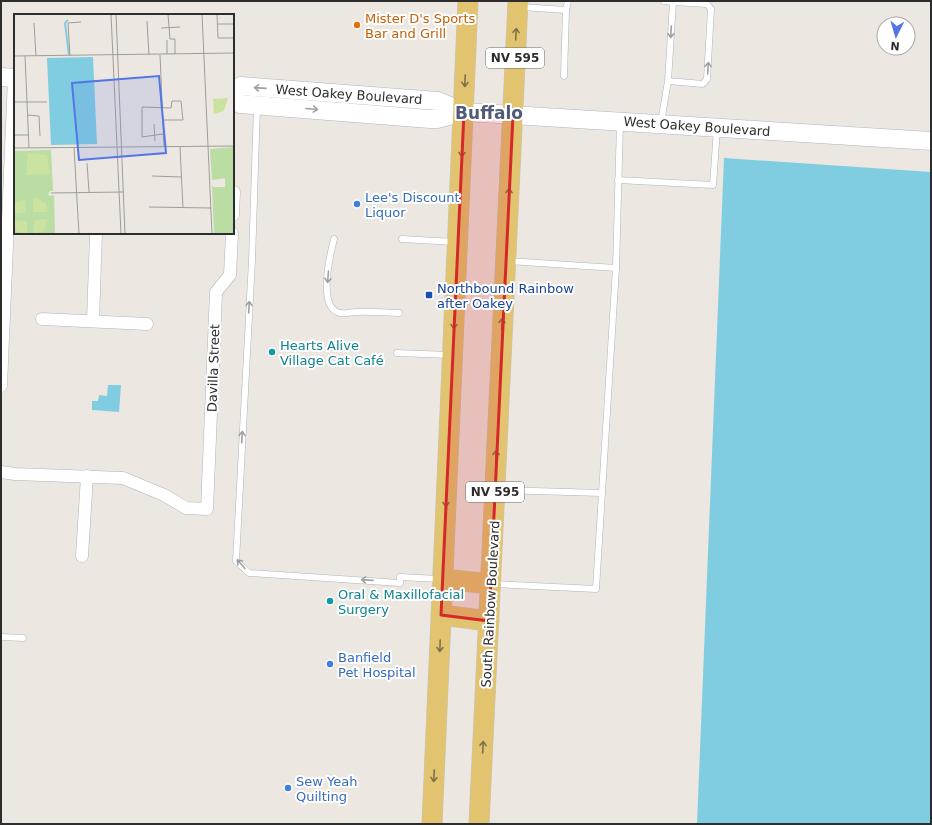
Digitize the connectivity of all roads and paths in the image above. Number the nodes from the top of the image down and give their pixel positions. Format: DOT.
graph roads {
  1 [pos="468,1"];
  2 [pos="568,1"];
  3 [pos="664,1"];
  4 [pos="673,2"];
  5 [pos="518,4"];
  6 [pos="566,10"];
  7 [pos="564,76"];
  8 [pos="10,78"];
  9 [pos="668,81"];
  10 [pos="234,90"];
  11 [pos="234,99"];
  12 [pos="257,105"];
  13 [pos="464,112"];
  14 [pos="513,115"];
  15 [pos="620,121"];
  16 [pos="661,124"];
  17 [pos="717,127"];
  18 [pos="931,141"];
  19 [pos="618,180"];
  20 [pos="12,207"];
  21 [pos="96,234"];
  22 [pos="232,234"];
  23 [pos="334,239"];
  24 [pos="402,239"];
  25 [pos="458,242"];
  26 [pos="505,261"];
  27 [pos="616,268"];
  28 [pos="399,313"];
  29 [pos="42,319"];
  30 [pos="93,321"];
  31 [pos="147,324"];
  32 [pos="2,346"];
  33 [pos="398,353"];
  34 [pos="452,355"];
  35 [pos="1,386"];
  36 [pos="1,472"];
  37 [pos="86,476"];
  38 [pos="495,490"];
  39 [pos="602,493"];
  40 [pos="82,556"];
  41 [pos="443,579"];
  42 [pos="491,584"];
  43 [pos="441,615"];
  44 [pos="489,621"];
  45 [pos="1,637"];
  46 [pos="23,638"];
  47 [pos="432,824"];
  48 [pos="479,824"];
  1 -- 13 [label="main road, NV 595, one-way"];
  2 -- 6 [label="lane"];
  3 -- 4 [label="lane"];
  4 -- 9 [label="lane, one-way"];
  9 -- 4 [label="lane, one-way"];
  5 -- 6 [label="lane"];
  14 -- 5 [label="main road, South Rainbow Boulevard / NV 595, one-way"];
  6 -- 7 [label="lane"];
  8 -- 20 [label="street"];
  9 -- 16 [label="lane"];
  13 -- 10 [label="main road, West Oakey Boulevard, one-way"];
  11 -- 12 [label="main road, West Oakey Boulevard"];
  12 -- 13 [label="main road, West Oakey Boulevard, one-way"];
  41 -- 12 [label="lane, one-way"];
  13 -- 14 [label="main road, West Oakey Boulevard"];
  13 -- 25 [label="main road, NV 595, one-way"];
  14 -- 15 [label="main road, West Oakey Boulevard"];
  26 -- 14 [label="main road, South Rainbow Boulevard / NV 595, one-way"];
  15 -- 16 [label="main road, West Oakey Boulevard"];
  15 -- 19 [label="lane"];
  16 -- 17 [label="main road, West Oakey Boulevard"];
  17 -- 18 [label="main road, West Oakey Boulevard"];
  17 -- 19 [label="lane"];
  19 -- 27 [label="lane"];
  20 -- 32 [label="street"];
  21 -- 30 [label="street"];
  22 -- 37 [label="street, Davilla Street"];
  23 -- 28 [label="lane, one-way"];
  24 -- 25 [label="lane"];
  25 -- 34 [label="main road, NV 595, one-way"];
  26 -- 27 [label="lane"];
  38 -- 26 [label="main road, South Rainbow Boulevard / NV 595, one-way"];
  27 -- 39 [label="lane"];
  29 -- 30 [label="street"];
  30 -- 31 [label="street"];
  32 -- 35 [label="street"];
  33 -- 34 [label="lane"];
  34 -- 41 [label="main road, NV 595, one-way"];
  36 -- 37 [label="street"];
  37 -- 40 [label="street"];
  38 -- 39 [label="lane"];
  38 -- 42 [label="main road, South Rainbow Boulevard / NV 595"];
  39 -- 42 [label="lane"];
  41 -- 42 [label="main road"];
  41 -- 43 [label="main road, NV 595"];
  42 -- 44 [label="main road, South Rainbow Boulevard / NV 595"];
  43 -- 44 [label="main road"];
  43 -- 47 [label="main road, NV 595, one-way"];
  48 -- 44 [label="main road, South Rainbow Boulevard / NV 595, one-way"];
  45 -- 46 [label="lane"];
}
